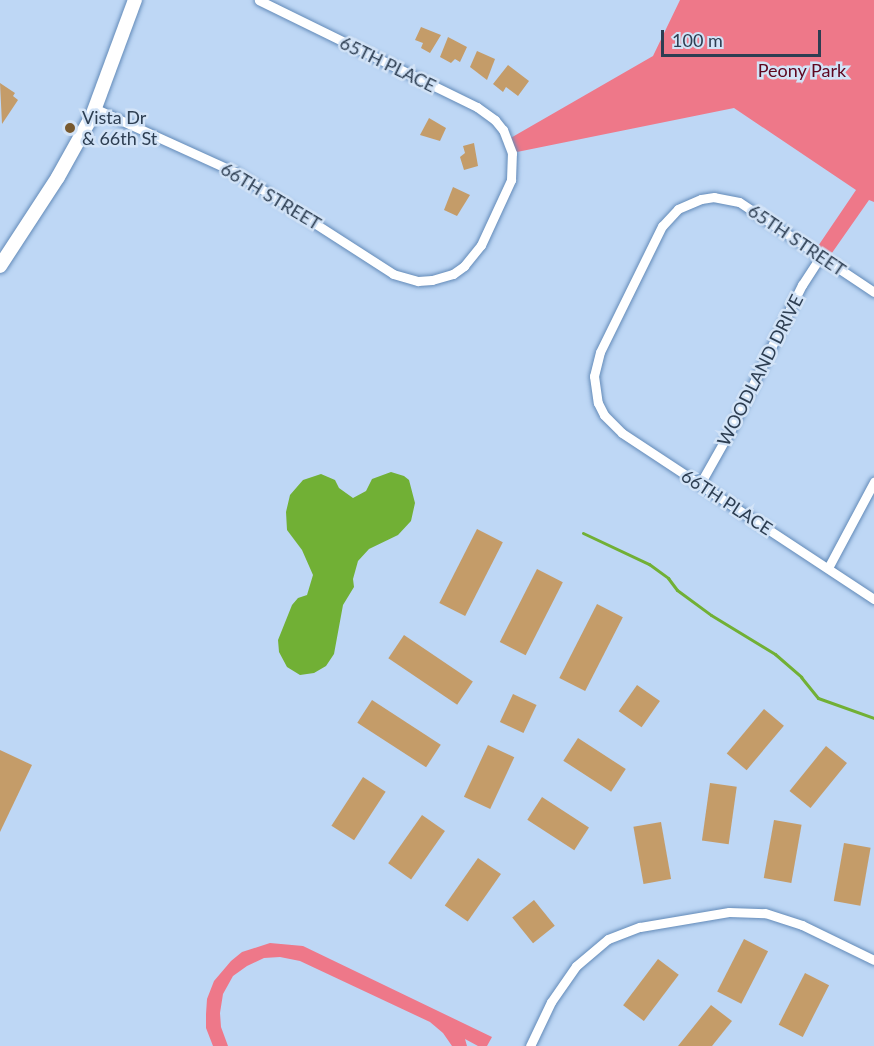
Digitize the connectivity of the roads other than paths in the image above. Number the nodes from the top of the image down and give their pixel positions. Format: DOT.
graph roads {
  1 [pos="135,0"];
  2 [pos="259,0"];
  3 [pos="96,109"];
  4 [pos="821,256"];
  5 [pos="0,266"];
  6 [pos="444,278"];
  7 [pos="874,292"];
  8 [pos="595,393"];
  9 [pos="874,482"];
  10 [pos="700,484"];
  11 [pos="828,568"];
  12 [pos="874,599"];
  13 [pos="874,960"];
  14 [pos="530,1046"];
  1 -- 3 [label="street"];
  2 -- 6 [label="street, 65TH PLACE"];
  3 -- 5 [label="street"];
  3 -- 6 [label="street, 66TH STREET"];
  4 -- 7 [label="street, 65TH STREET"];
  4 -- 8 [label="street, 65TH STREET"];
  4 -- 10 [label="street, WOODLAND DRIVE"];
  8 -- 10 [label="street, 66TH PLACE"];
  9 -- 11 [label="street"];
  10 -- 11 [label="street, 66TH PLACE"];
  11 -- 12 [label="street, 66TH PLACE"];
  13 -- 14 [label="street"];
}
